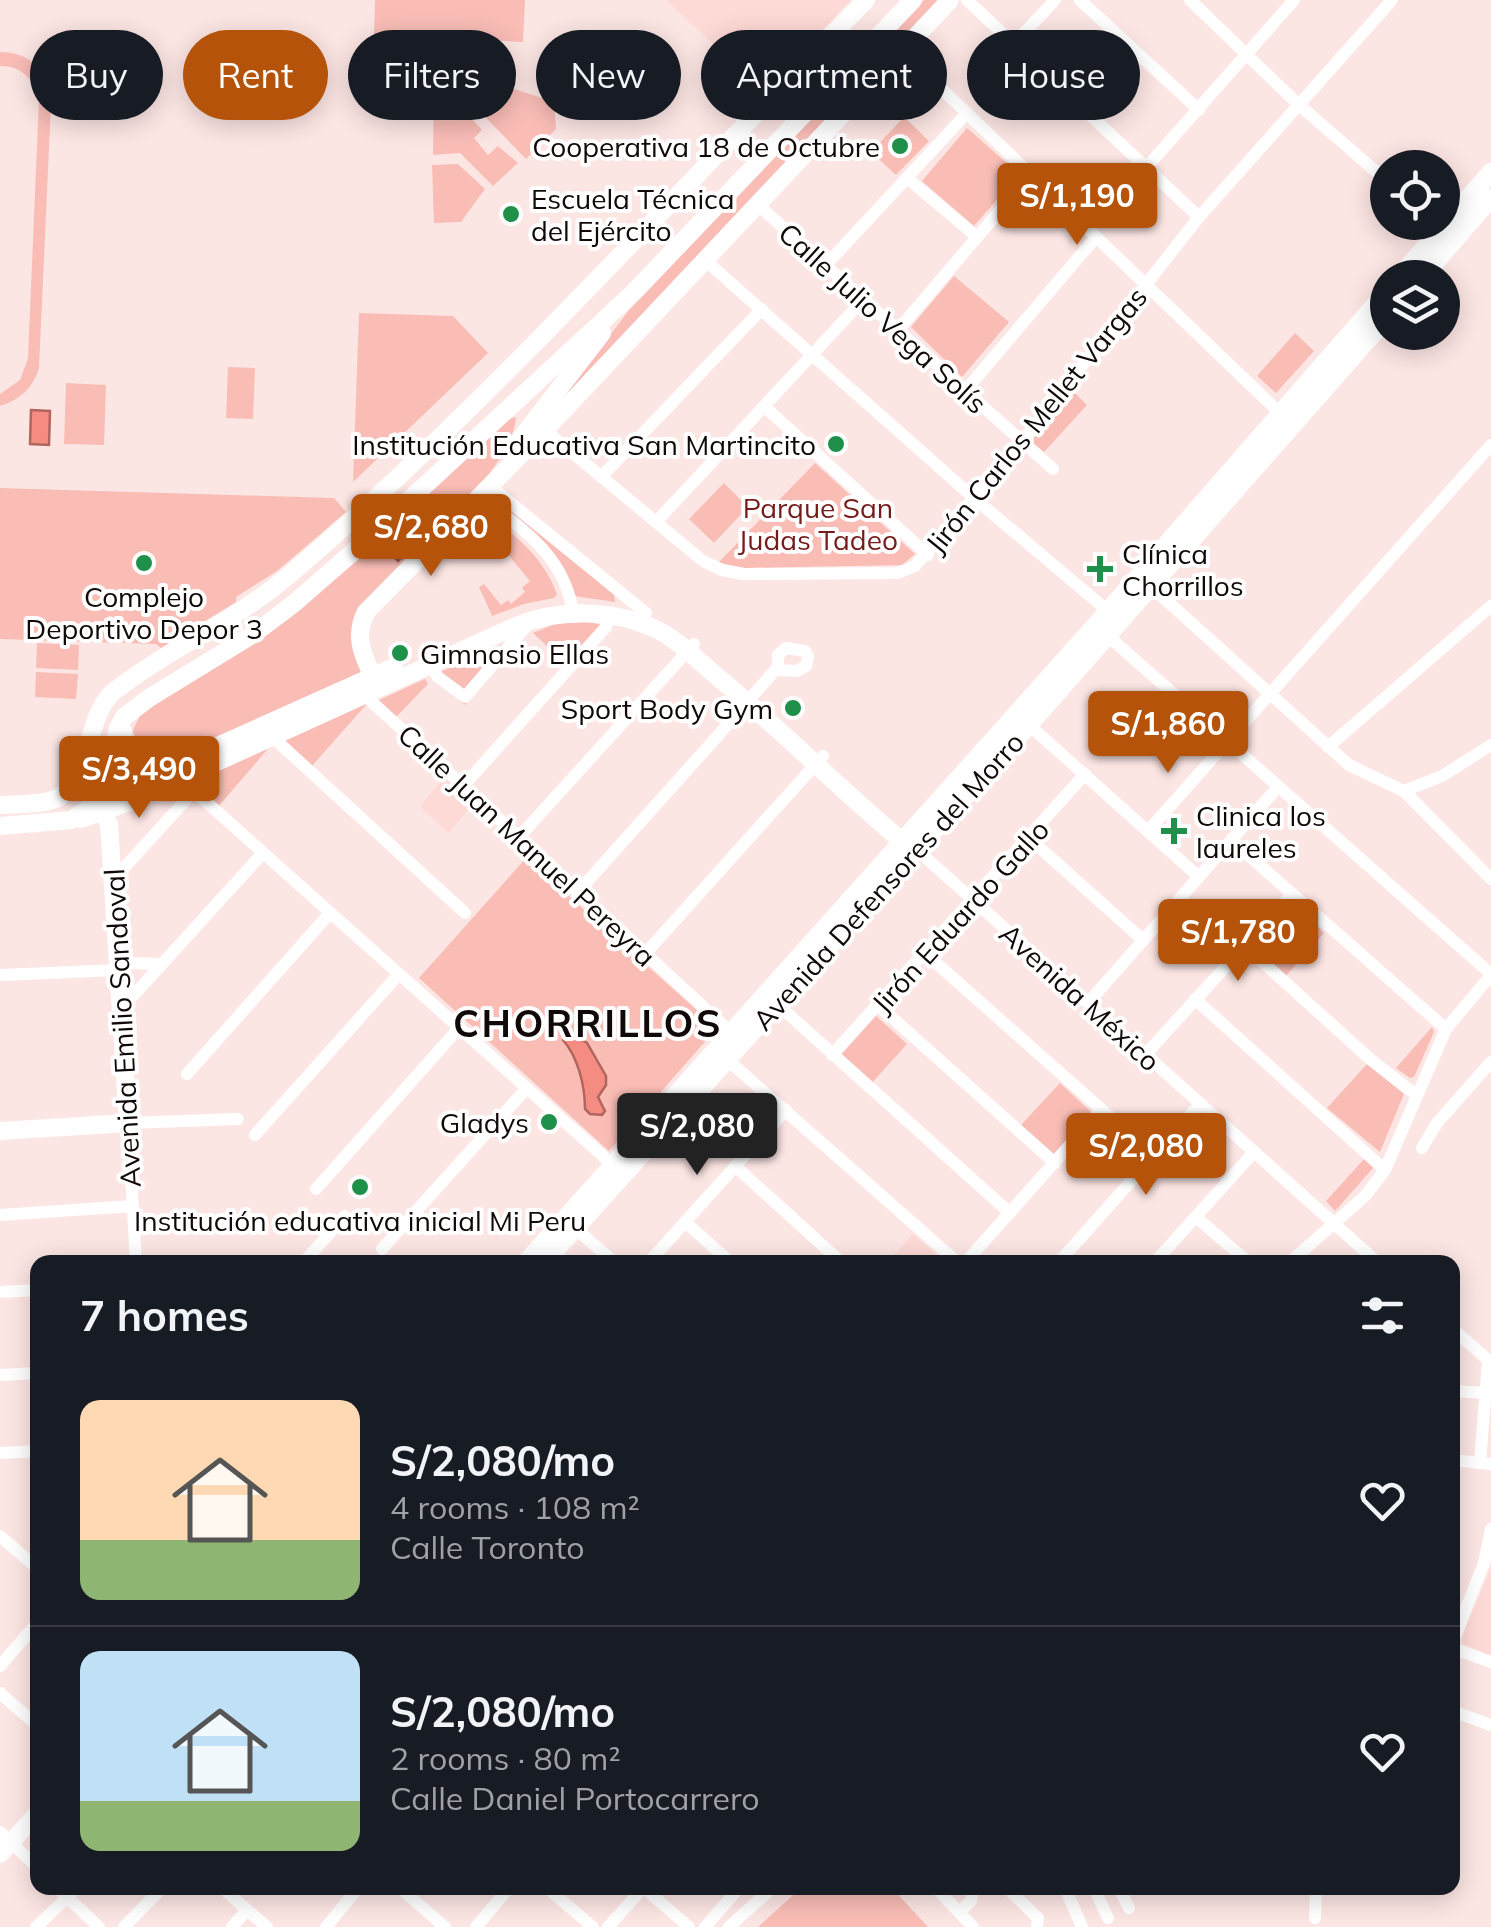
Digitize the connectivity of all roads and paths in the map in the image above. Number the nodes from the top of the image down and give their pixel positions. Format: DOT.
graph roads {
  1 [pos="866,0"];
  2 [pos="913,0"];
  3 [pos="950,0"];
  4 [pos="968,0"];
  5 [pos="1055,0"];
  6 [pos="1080,0"];
  7 [pos="1190,0"];
  8 [pos="1294,0"];
  9 [pos="1392,0"];
  10 [pos="922,30"];
  11 [pos="999,30"];
  12 [pos="1027,30"];
  13 [pos="1246,54"];
  14 [pos="947,94"];
  15 [pos="1298,104"];
  16 [pos="1199,110"];
  17 [pos="967,113"];
  18 [pos="967,115"];
  19 [pos="838,120"];
  20 [pos="974,120"];
  21 [pos="1095,120"];
  22 [pos="1370,166"];
  23 [pos="1146,168"];
  24 [pos="1491,172"];
  25 [pos="1030,174"];
  26 [pos="907,178"];
  27 [pos="1491,198"];
  28 [pos="758,205"];
  29 [pos="1198,218"];
  30 [pos="1096,236"];
  31 [pos="977,237"];
  32 [pos="1414,260"];
  33 [pos="1438,260"];
  34 [pos="706,261"];
  35 [pos="826,265"];
  36 [pos="1147,286"];
  37 [pos="633,292"];
  38 [pos="864,300"];
  39 [pos="762,309"];
  40 [pos="1370,311"];
  41 [pos="898,330"];
  42 [pos="1370,337"];
  43 [pos="813,356"];
  44 [pos="964,391"];
  45 [pos="765,407"];
  46 [pos="1281,414"];
  47 [pos="545,430"];
  48 [pos="1022,442"];
  49 [pos="1491,444"];
  50 [pos="1054,469"];
  51 [pos="601,476"];
  52 [pos="485,491"];
  53 [pos="974,498"];
  54 [pos="656,522"];
  55 [pos="928,555"];
  56 [pos="1145,581"];
  57 [pos="1491,606"];
  58 [pos="572,608"];
  59 [pos="1108,611"];
  60 [pos="646,613"];
  61 [pos="609,616"];
  62 [pos="531,620"];
  63 [pos="1107,634"];
  64 [pos="691,648"];
  65 [pos="430,664"];
  66 [pos="777,668"];
  67 [pos="370,685"];
  68 [pos="1270,693"];
  69 [pos="751,698"];
  70 [pos="130,712"];
  71 [pos="1029,724"];
  72 [pos="267,732"];
  73 [pos="89,737"];
  74 [pos="1226,743"];
  75 [pos="1491,745"];
  76 [pos="1328,747"];
  77 [pos="819,760"];
  78 [pos="175,773"];
  79 [pos="1085,774"];
  80 [pos="464,785"];
  81 [pos="1277,788"];
  82 [pos="1404,791"];
  83 [pos="193,792"];
  84 [pos="98,798"];
  85 [pos="0,805"];
  86 [pos="0,826"];
  87 [pos="1148,831"];
  88 [pos="520,836"];
  89 [pos="1030,839"];
  90 [pos="1231,840"];
  91 [pos="910,843"];
  92 [pos="262,854"];
  93 [pos="1199,877"];
  94 [pos="114,879"];
  95 [pos="1491,879"];
  96 [pos="577,892"];
  97 [pos="1292,894"];
  98 [pos="973,901"];
  99 [pos="330,913"];
  100 [pos="465,913"];
  101 [pos="1143,940"];
  102 [pos="1245,946"];
  103 [pos="926,954"];
  104 [pos="644,955"];
  105 [pos="160,964"];
  106 [pos="119,970"];
  107 [pos="399,974"];
  108 [pos="0,975"];
  109 [pos="1489,980"];
  110 [pos="120,993"];
  111 [pos="1195,999"];
  112 [pos="1088,1003"];
  113 [pos="777,1004"];
  114 [pos="879,1006"];
  115 [pos="459,1028"];
  116 [pos="1446,1029"];
  117 [pos="737,1038"];
  118 [pos="722,1055"];
  119 [pos="1145,1055"];
  120 [pos="832,1056"];
  121 [pos="1491,1062"];
  122 [pos="187,1074"];
  123 [pos="527,1088"];
  124 [pos="1416,1096"];
  125 [pos="1200,1104"];
  126 [pos="786,1110"];
  127 [pos="1100,1111"];
  128 [pos="238,1120"];
  129 [pos="128,1123"];
  130 [pos="0,1131"];
  131 [pos="256,1135"];
  132 [pos="1422,1148"];
  133 [pos="1254,1152"];
  134 [pos="1154,1156"];
  135 [pos="1054,1163"];
  136 [pos="614,1165"];
  137 [pos="736,1166"];
  138 [pos="1385,1170"];
  139 [pos="316,1189"];
  140 [pos="133,1206"];
  141 [pos="1010,1213"];
  142 [pos="0,1215"];
  143 [pos="345,1216"];
  144 [pos="1196,1217"];
  145 [pos="686,1222"];
  146 [pos="1335,1224"];
  147 [pos="576,1228"];
  148 [pos="382,1249"];
  149 [pos="136,1255"];
  150 [pos="310,1255"];
  151 [pos="532,1255"];
  152 [pos="551,1255"];
  153 [pos="606,1255"];
  154 [pos="655,1255"];
  155 [pos="722,1255"];
  156 [pos="833,1255"];
  157 [pos="949,1255"];
  158 [pos="972,1255"];
  159 [pos="1065,1255"];
  160 [pos="1161,1255"];
  161 [pos="1240,1255"];
  162 [pos="1298,1255"];
  163 [pos="1364,1255"];
  164 [pos="30,1290"];
  165 [pos="0,1292"];
  166 [pos="1460,1335"];
  167 [pos="30,1373"];
  168 [pos="0,1375"];
  169 [pos="1460,1391"];
  170 [pos="1486,1393"];
  171 [pos="30,1451"];
  172 [pos="0,1453"];
  173 [pos="1460,1461"];
  174 [pos="1485,1464"];
  175 [pos="1491,1529"];
  176 [pos="1,1539"];
  177 [pos="30,1562"];
  178 [pos="1460,1625"];
  179 [pos="30,1631"];
  180 [pos="1460,1649"];
  181 [pos="1491,1662"];
  182 [pos="0,1666"];
  183 [pos="0,1693"];
  184 [pos="1460,1715"];
  185 [pos="30,1719"];
  186 [pos="1491,1725"];
  187 [pos="30,1821"];
  188 [pos="30,1834"];
  189 [pos="7,1845"];
  190 [pos="30,1862"];
  191 [pos="0,1869"];
  192 [pos="71,1895"];
  193 [pos="75,1895"];
  194 [pos="155,1895"];
  195 [pos="230,1895"];
  196 [pos="352,1895"];
  197 [pos="408,1895"];
  198 [pos="503,1895"];
  199 [pos="555,1895"];
  200 [pos="638,1895"];
  201 [pos="652,1895"];
  202 [pos="731,1895"];
  203 [pos="764,1895"];
  204 [pos="943,1895"];
  205 [pos="973,1895"];
  206 [pos="1015,1895"];
  207 [pos="1067,1895"];
  208 [pos="1097,1895"];
  209 [pos="1122,1895"];
  210 [pos="1316,1895"];
  211 [pos="1129,1908"];
  212 [pos="247,1910"];
  213 [pos="960,1912"];
  214 [pos="1108,1918"];
  215 [pos="1315,1918"];
  216 [pos="36,1927"];
  217 [pos="99,1927"];
  218 [pos="124,1927"];
  219 [pos="232,1927"];
  220 [pos="266,1927"];
  221 [pos="326,1927"];
  222 [pos="446,1927"];
  223 [pos="476,1927"];
  224 [pos="593,1927"];
  225 [pos="608,1927"];
  226 [pos="689,1927"];
  227 [pos="705,1927"];
  228 [pos="730,1927"];
  229 [pos="972,1927"];
  230 [pos="1037,1927"];
  231 [pos="1082,1927"];
  1 -- 73 [label="main road"];
  2 -- 37 [label="main road"];
  3 -- 10 [label="main road"];
  4 -- 11 [label="street"];
  5 -- 12 [label="street"];
  6 -- 16 [label="street"];
  7 -- 13 [label="street"];
  8 -- 13 [label="street"];
  9 -- 15 [label="street, Jirón Carlos Mellet Vargas"];
  13 -- 15 [label="street"];
  13 -- 16 [label="street"];
  14 -- 17 [label="street"];
  15 -- 22 [label="street"];
  15 -- 29 [label="street, Jirón Carlos Mellet Vargas"];
  16 -- 23 [label="street"];
  18 -- 26 [label="street"];
  19 -- 28 [label="main road"];
  20 -- 25 [label="street"];
  21 -- 23 [label="street"];
  23 -- 29 [label="street"];
  24 -- 32 [label="main road"];
  25 -- 30 [label="street"];
  25 -- 31 [label="street"];
  26 -- 31 [label="street"];
  26 -- 35 [label="street"];
  27 -- 33 [label="main road"];
  28 -- 34 [label="main road"];
  28 -- 35 [label="street, Calle Julio Vega Solís"];
  29 -- 36 [label="street, Jirón Carlos Mellet Vargas"];
  30 -- 36 [label="street"];
  30 -- 44 [label="street"];
  31 -- 41 [label="street"];
  34 -- 39 [label="street"];
  34 -- 47 [label="main road"];
  35 -- 38 [label="street, Calle Julio Vega Solís"];
  36 -- 46 [label="street"];
  36 -- 48 [label="street, Jirón Carlos Mellet Vargas"];
  37 -- 52 [label="main road"];
  37 -- 70 [label="main road"];
  38 -- 41 [label="street, Calle Julio Vega Solís"];
  38 -- 43 [label="street"];
  39 -- 43 [label="street"];
  39 -- 51 [label="street"];
  40 -- 46 [label="main road, Avenida Defensores del Morro"];
  41 -- 44 [label="street, Calle Julio Vega Solís"];
  42 -- 56 [label="main road, Avenida Defensores del Morro"];
  43 -- 45 [label="street"];
  43 -- 53 [label="street"];
  44 -- 48 [label="street, Calle Julio Vega Solís"];
  45 -- 54 [label="street"];
  45 -- 55 [label="street"];
  46 -- 56 [label="main road, Avenida Defensores del Morro"];
  47 -- 51 [label="street, Jirón Carlos Mellet Vargas"];
  47 -- 52 [label="main road"];
  48 -- 50 [label="street, Calle Julio Vega Solís"];
  48 -- 53 [label="street, Jirón Carlos Mellet Vargas"];
  49 -- 68 [label="street"];
  51 -- 54 [label="street, Jirón Carlos Mellet Vargas"];
  52 -- 58 [label="street"];
  52 -- 60 [label="street"];
  52 -- 67 [label="main road"];
  53 -- 55 [label="street, Jirón Carlos Mellet Vargas"];
  53 -- 59 [label="street"];
  54 -- 55 [label="street, Jirón Carlos Mellet Vargas"];
  56 -- 59 [label="main road, Avenida Defensores del Morro"];
  56 -- 63 [label="main road, Avenida Defensores del Morro"];
  56 -- 68 [label="street"];
  57 -- 76 [label="street"];
  58 -- 60 [label="main road"];
  58 -- 61 [label="main road"];
  58 -- 62 [label="main road"];
  58 -- 67 [label="main road"];
  59 -- 91 [label="main road, Avenida Defensores del Morro"];
  60 -- 64 [label="main road"];
  61 -- 64 [label="main road"];
  61 -- 80 [label="street"];
  62 -- 65 [label="main road"];
  62 -- 65 [label="street"];
  63 -- 71 [label="main road, Avenida Defensores del Morro"];
  63 -- 74 [label="street"];
  64 -- 69 [label="main road"];
  64 -- 88 [label="street"];
  65 -- 67 [label="main road"];
  66 -- 69 [label="street"];
  67 -- 72 [label="main road"];
  67 -- 80 [label="street, Calle Juan Manuel Pereyra"];
  68 -- 74 [label="street"];
  68 -- 76 [label="street"];
  69 -- 77 [label="main road"];
  69 -- 96 [label="street"];
  70 -- 78 [label="main road"];
  70 -- 84 [label="main road"];
  71 -- 79 [label="street"];
  71 -- 91 [label="main road, Avenida Defensores del Morro"];
  72 -- 78 [label="main road"];
  72 -- 100 [label="street"];
  73 -- 84 [label="main road, Avenida Emilio Sandoval"];
  73 -- 85 [label="main road"];
  74 -- 81 [label="street"];
  74 -- 87 [label="street"];
  75 -- 82 [label="street"];
  76 -- 82 [label="street"];
  77 -- 91 [label="main road"];
  77 -- 104 [label="street"];
  78 -- 83 [label="street"];
  78 -- 84 [label="main road"];
  79 -- 87 [label="street"];
  79 -- 89 [label="street, Jirón Eduardo Gallo"];
  80 -- 88 [label="street, Calle Juan Manuel Pereyra"];
  81 -- 90 [label="street"];
  81 -- 109 [label="street"];
  82 -- 95 [label="street"];
  83 -- 92 [label="street"];
  83 -- 94 [label="street"];
  84 -- 86 [label="main road"];
  84 -- 94 [label="main road, Avenida Emilio Sandoval"];
  87 -- 93 [label="street"];
  88 -- 96 [label="street, Calle Juan Manuel Pereyra"];
  89 -- 98 [label="street, Jirón Eduardo Gallo"];
  89 -- 101 [label="street"];
  90 -- 93 [label="street"];
  90 -- 97 [label="street"];
  91 -- 98 [label="street, Avenida México"];
  91 -- 113 [label="main road, Avenida Defensores del Morro"];
  91 -- 117 [label="main road, Avenida Defensores del Morro"];
  92 -- 99 [label="street"];
  92 -- 105 [label="street"];
  93 -- 101 [label="street"];
  94 -- 106 [label="main road, Avenida Emilio Sandoval"];
  96 -- 104 [label="street, Calle Juan Manuel Pereyra"];
  97 -- 102 [label="street"];
  97 -- 116 [label="street"];
  98 -- 103 [label="street, Jirón Eduardo Gallo"];
  98 -- 112 [label="street, Avenida México"];
  99 -- 107 [label="street"];
  99 -- 122 [label="street"];
  101 -- 112 [label="street"];
  102 -- 111 [label="street"];
  102 -- 124 [label="street"];
  103 -- 114 [label="street, Jirón Eduardo Gallo"];
  103 -- 127 [label="street"];
  104 -- 117 [label="street, Calle Juan Manuel Pereyra"];
  105 -- 106 [label="street"];
  105 -- 110 [label="street"];
  106 -- 108 [label="street"];
  106 -- 110 [label="main road, Avenida Emilio Sandoval"];
  107 -- 115 [label="street"];
  107 -- 131 [label="street"];
  109 -- 116 [label="street"];
  110 -- 129 [label="main road, Avenida Emilio Sandoval"];
  111 -- 119 [label="street"];
  111 -- 138 [label="street"];
  112 -- 119 [label="street, Avenida México"];
  113 -- 117 [label="main road, Avenida Defensores del Morro"];
  113 -- 120 [label="street"];
  114 -- 120 [label="street, Jirón Eduardo Gallo"];
  114 -- 135 [label="street"];
  115 -- 123 [label="street"];
  115 -- 139 [label="street"];
  116 -- 124 [label="street"];
  117 -- 118 [label="main road, Avenida Defensores del Morro"];
  118 -- 126 [label="street"];
  118 -- 136 [label="main road, Avenida Defensores del Morro"];
  118 -- 147 [label="main road, Avenida Defensores del Morro"];
  119 -- 125 [label="street, Avenida México"];
  120 -- 141 [label="street"];
  121 -- 132 [label="street"];
  123 -- 136 [label="street"];
  123 -- 148 [label="street"];
  124 -- 138 [label="street"];
  125 -- 133 [label="street, Avenida México"];
  125 -- 134 [label="street"];
  126 -- 137 [label="street"];
  126 -- 157 [label="street"];
  127 -- 134 [label="street"];
  127 -- 135 [label="street"];
  128 -- 129 [label="street"];
  129 -- 130 [label="main road"];
  129 -- 140 [label="street, Avenida Emilio Sandoval"];
  133 -- 144 [label="street"];
  133 -- 146 [label="street, Avenida México"];
  134 -- 159 [label="street"];
  135 -- 141 [label="street"];
  136 -- 151 [label="main road, Avenida Defensores del Morro"];
  137 -- 145 [label="street"];
  137 -- 156 [label="street"];
  138 -- 146 [label="street"];
  140 -- 142 [label="street"];
  140 -- 149 [label="street, Avenida Emilio Sandoval"];
  141 -- 158 [label="street"];
  143 -- 150 [label="street"];
  144 -- 160 [label="street"];
  144 -- 161 [label="street"];
  145 -- 154 [label="street"];
  145 -- 155 [label="street"];
  146 -- 162 [label="street"];
  146 -- 163 [label="street, Avenida México"];
  147 -- 152 [label="main road, Avenida Defensores del Morro"];
  147 -- 153 [label="street"];
  164 -- 165 [label="street"];
  166 -- 170 [label="street"];
  167 -- 168 [label="street"];
  169 -- 170 [label="street"];
  170 -- 174 [label="street"];
  171 -- 172 [label="street"];
  173 -- 174 [label="street"];
  175 -- 178 [label="street"];
  176 -- 177 [label="street"];
  179 -- 182 [label="street"];
  180 -- 181 [label="street"];
  183 -- 185 [label="street"];
  184 -- 186 [label="street"];
  187 -- 189 [label="main road"];
  188 -- 189 [label="main road"];
  189 -- 190 [label="street"];
  189 -- 191 [label="main road"];
  192 -- 216 [label="street"];
  193 -- 217 [label="street"];
  194 -- 218 [label="street"];
  195 -- 212 [label="street"];
  196 -- 221 [label="street"];
  197 -- 222 [label="street"];
  198 -- 223 [label="street"];
  199 -- 224 [label="street"];
  200 -- 225 [label="street"];
  201 -- 226 [label="street"];
  202 -- 227 [label="street"];
  203 -- 228 [label="street"];
  204 -- 213 [label="street"];
  205 -- 213 [label="street"];
  206 -- 230 [label="street"];
  207 -- 231 [label="street"];
  208 -- 214 [label="street"];
  209 -- 211 [label="street"];
  210 -- 215 [label="street"];
  212 -- 219 [label="street"];
  212 -- 220 [label="street"];
  213 -- 229 [label="street"];
}
